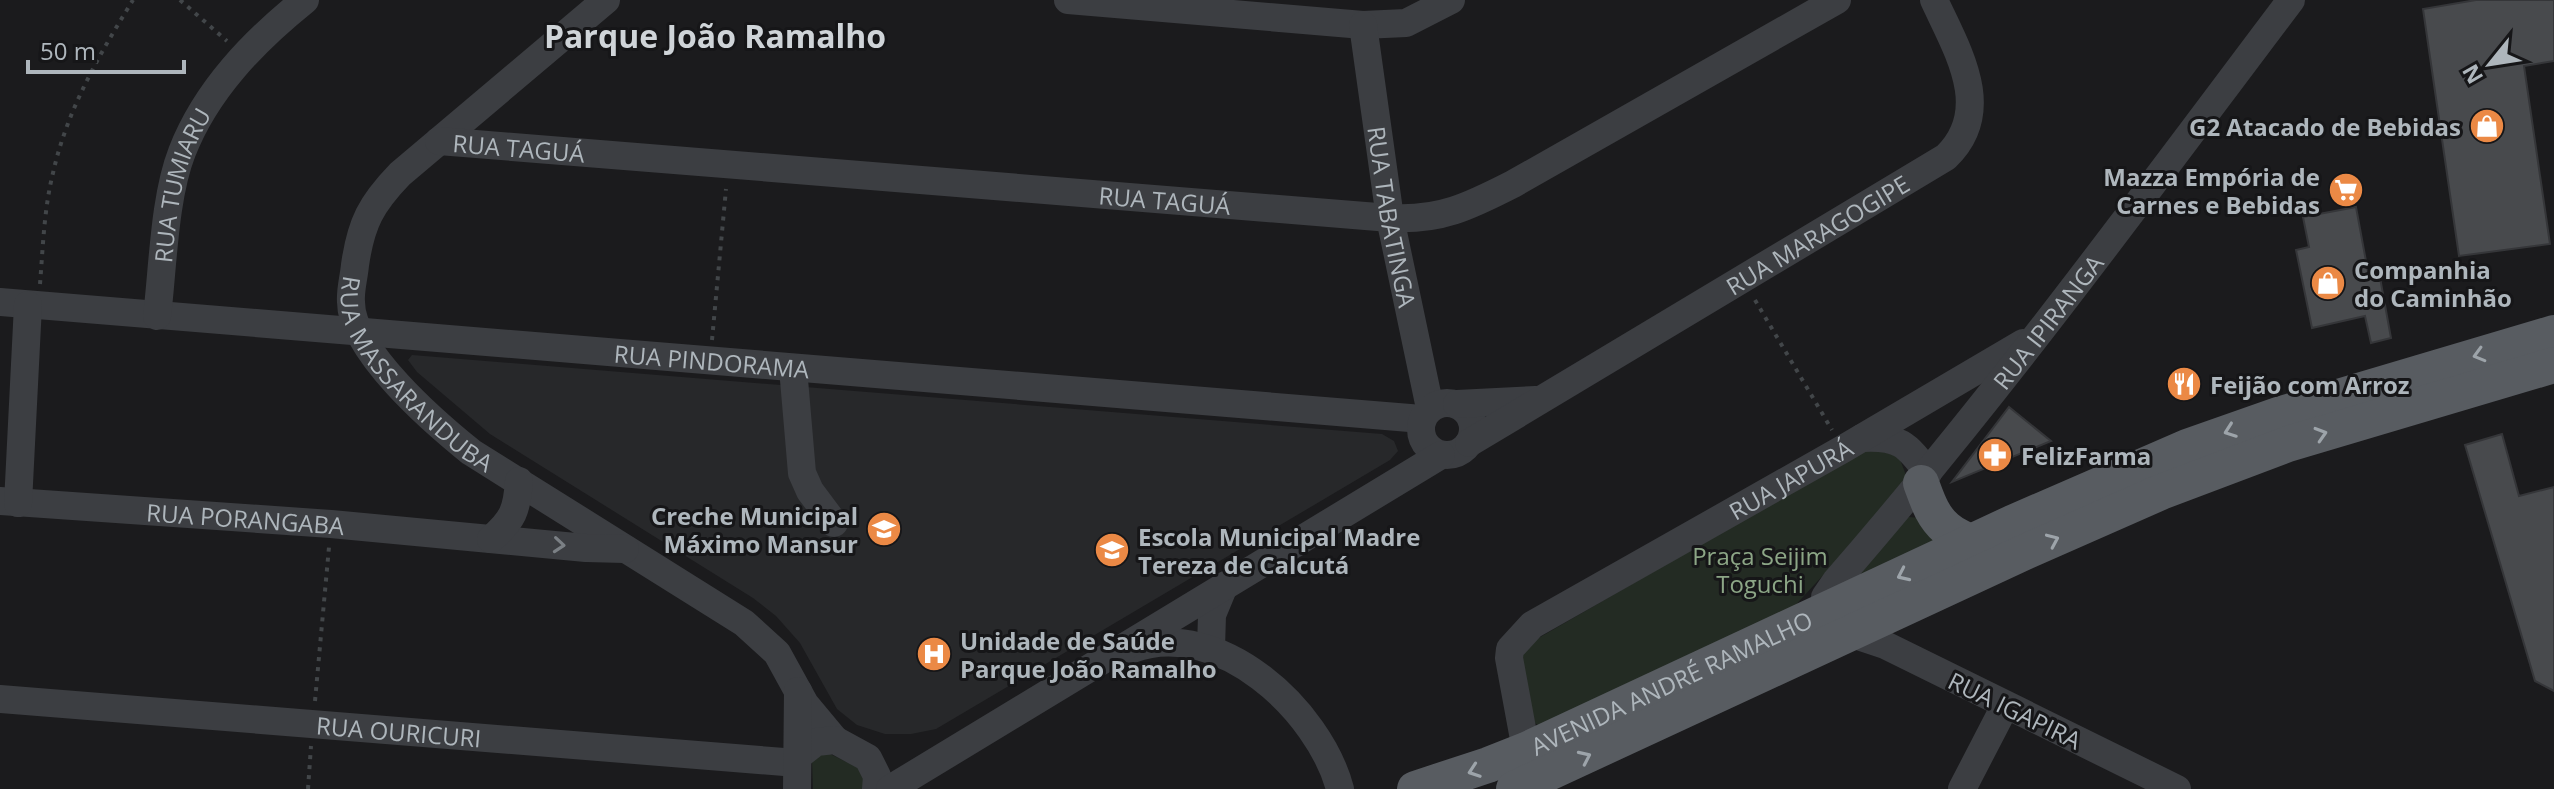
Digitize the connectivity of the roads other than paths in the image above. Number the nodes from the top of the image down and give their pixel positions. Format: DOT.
graph roads {
  1 [pos="305,0"];
  2 [pos="606,0"];
  3 [pos="1078,0"];
  4 [pos="1451,0"];
  5 [pos="1837,0"];
  6 [pos="1934,0"];
  7 [pos="2291,0"];
  8 [pos="1363,25"];
  9 [pos="439,141"];
  10 [pos="1390,218"];
  11 [pos="0,302"];
  12 [pos="33,305"];
  13 [pos="157,316"];
  14 [pos="360,332"];
  15 [pos="2554,333"];
  16 [pos="2037,335"];
  17 [pos="2554,365"];
  18 [pos="793,368"];
  19 [pos="1541,399"];
  20 [pos="1435,425"];
  21 [pos="1469,443"];
  22 [pos="1853,444"];
  23 [pos="1925,478"];
  24 [pos="519,481"];
  25 [pos="9,502"];
  26 [pos="834,523"];
  27 [pos="491,539"];
  28 [pos="626,549"];
  29 [pos="1978,558"];
  30 [pos="1224,586"];
  31 [pos="1825,611"];
  32 [pos="1852,634"];
  33 [pos="1211,648"];
  34 [pos="1102,660"];
  35 [pos="798,690"];
  36 [pos="0,699"];
  37 [pos="2005,706"];
  38 [pos="835,740"];
  39 [pos="1526,750"];
  40 [pos="942,755"];
  41 [pos="1326,755"];
  42 [pos="868,758"];
  43 [pos="797,777"];
  44 [pos="876,789"];
  45 [pos="890,789"];
  46 [pos="1321,789"];
  47 [pos="1340,789"];
  48 [pos="1415,789"];
  49 [pos="1514,789"];
  50 [pos="1962,789"];
  51 [pos="2177,789"];
  1 -- 13 [label="street, RUA TUMIARU"];
  2 -- 9 [label="street, RUA MASSARANDUBA"];
  3 -- 8 [label="street"];
  4 -- 8 [label="street"];
  5 -- 10 [label="street, RUA TAGUÁ"];
  6 -- 19 [label="street, RUA MARAGOGIPE"];
  7 -- 16 [label="street, RUA IPIRANGA"];
  8 -- 10 [label="street, RUA TABATINGA"];
  9 -- 10 [label="street, RUA TAGUÁ"];
  9 -- 14 [label="street, RUA MASSARANDUBA"];
  10 -- 20 [label="street, RUA TABATINGA"];
  11 -- 12 [label="street, RUA PINDORAMA"];
  12 -- 13 [label="street, RUA PINDORAMA"];
  12 -- 25 [label="street"];
  13 -- 14 [label="street, RUA PINDORAMA"];
  14 -- 18 [label="street, RUA PINDORAMA"];
  14 -- 24 [label="street, RUA MASSARANDUBA"];
  15 -- 29 [label="main road, AVENIDA ANDRÉ RAMALHO, one-way"];
  16 -- 22 [label="street, RUA JAPURÁ"];
  16 -- 23 [label="street, RUA IPIRANGA"];
  29 -- 17 [label="main road, AVENIDA ANDRÉ RAMALHO, one-way"];
  18 -- 20 [label="street, RUA PINDORAMA"];
  18 -- 26 [label="street"];
  19 -- 20 [label="street, RUA MARAGOGIPE"];
  19 -- 21 [label="street, RUA MARAGOGIPE"];
  20 -- 21 [label="street, RUA MARAGOGIPE"];
  20 -- 21 [label="street, RUA TABATINGA"];
  20 -- 30 [label="street"];
  22 -- 23 [label="street"];
  22 -- 39 [label="street, RUA JAPURÁ"];
  23 -- 29 [label="main road"];
  23 -- 31 [label="street, RUA IPIRANGA"];
  24 -- 27 [label="street"];
  24 -- 28 [label="street, RUA MASSARANDUBA"];
  25 -- 27 [label="street, RUA PORANGABA"];
  27 -- 28 [label="street, RUA PORANGABA, one-way"];
  28 -- 35 [label="street, RUA MASSARANDUBA"];
  29 -- 31 [label="main road, AVENIDA ANDRÉ RAMALHO, one-way"];
  29 -- 32 [label="main road, AVENIDA ANDRÉ RAMALHO"];
  30 -- 33 [label="street"];
  30 -- 34 [label="street"];
  31 -- 32 [label="street"];
  31 -- 39 [label="main road, AVENIDA ANDRÉ RAMALHO"];
  32 -- 37 [label="street, RUA IGAPIRA"];
  49 -- 32 [label="main road, AVENIDA ANDRÉ RAMALHO, one-way"];
  33 -- 34 [label="street"];
  33 -- 41 [label="street"];
  34 -- 40 [label="street"];
  35 -- 38 [label="street, RUA MASSARANDUBA"];
  35 -- 43 [label="street"];
  36 -- 43 [label="street, RUA OURICURI"];
  37 -- 50 [label="street"];
  37 -- 51 [label="street, RUA IGAPIRA"];
  38 -- 42 [label="street"];
  38 -- 43 [label="street"];
  39 -- 48 [label="main road, AVENIDA ANDRÉ RAMALHO, one-way"];
  40 -- 42 [label="street"];
  40 -- 45 [label="street"];
  41 -- 46 [label="street"];
  41 -- 47 [label="street"];
  42 -- 44 [label="street"];
}
